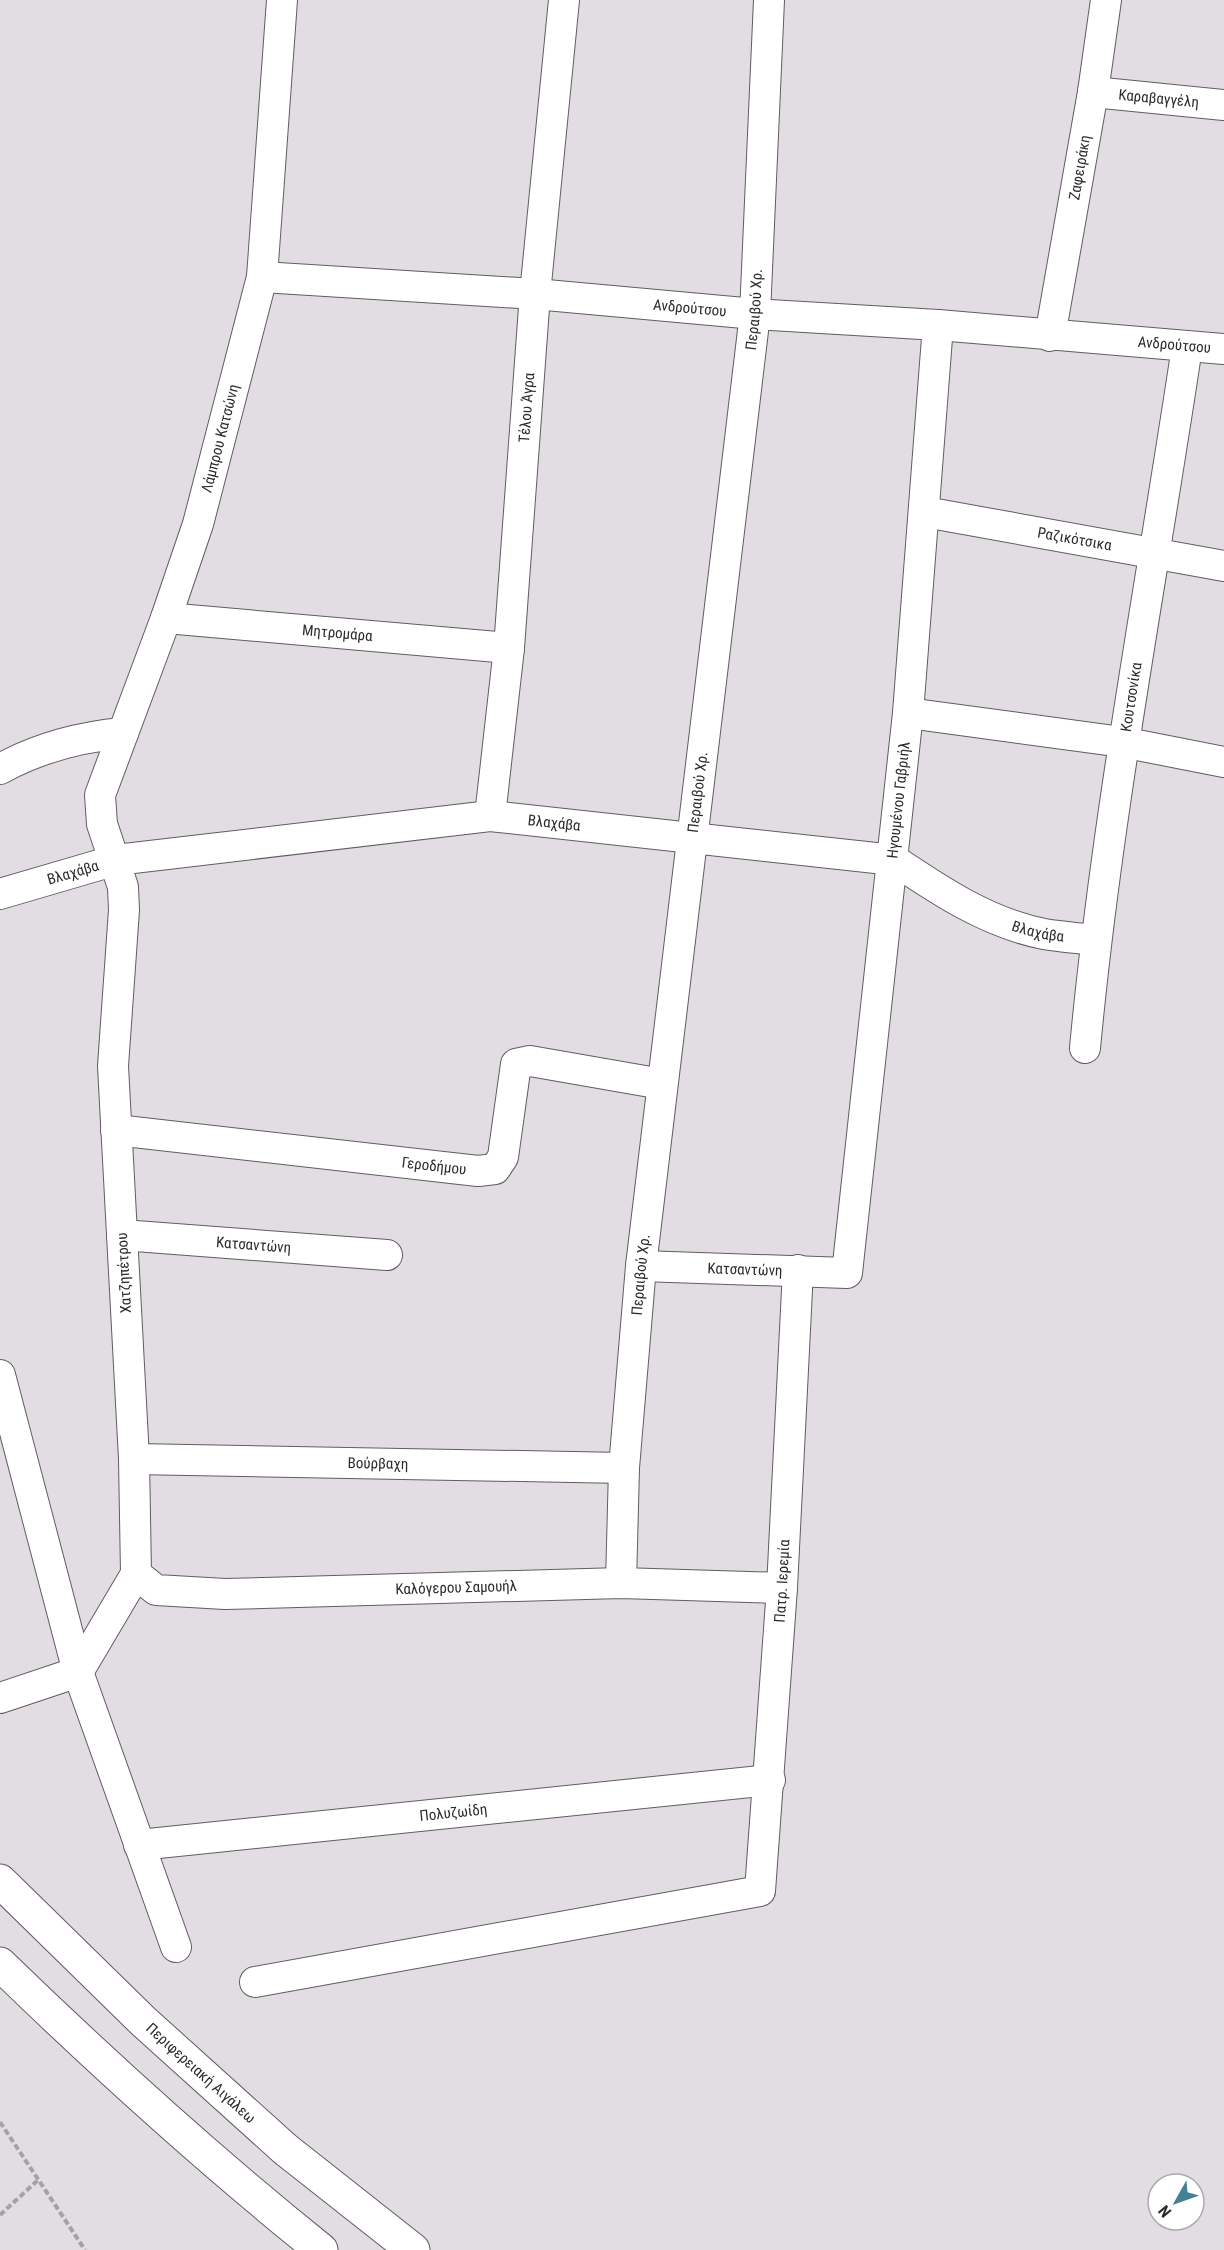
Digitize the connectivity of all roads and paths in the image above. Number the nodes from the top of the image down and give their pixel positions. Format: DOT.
graph roads {
  1 [pos="282,0"];
  2 [pos="564,0"];
  3 [pos="769,0"];
  4 [pos="1107,0"];
  5 [pos="1093,92"];
  6 [pos="1224,105"];
  7 [pos="262,277"];
  8 [pos="535,294"];
  9 [pos="755,314"];
  10 [pos="938,325"];
  11 [pos="1050,336"];
  12 [pos="1187,347"];
  13 [pos="1224,349"];
  14 [pos="925,512"];
  15 [pos="1156,554"];
  16 [pos="1224,566"];
  17 [pos="166,618"];
  18 [pos="509,648"];
  19 [pos="908,713"];
  20 [pos="123,733"];
  21 [pos="1122,742"];
  22 [pos="1224,762"];
  23 [pos="0,769"];
  24 [pos="490,816"];
  25 [pos="691,837"];
  26 [pos="116,860"];
  27 [pos="894,860"];
  28 [pos="0,894"];
  29 [pos="1095,940"];
  30 [pos="1085,1048"];
  31 [pos="662,1084"];
  32 [pos="116,1130"];
  33 [pos="122,1235"];
  34 [pos="387,1255"];
  35 [pos="641,1266"];
  36 [pos="798,1270"];
  37 [pos="847,1273"];
  38 [pos="0,1375"];
  39 [pos="134,1459"];
  40 [pos="624,1468"];
  41 [pos="11,1469"];
  42 [pos="136,1574"];
  43 [pos="621,1583"];
  44 [pos="782,1587"];
  45 [pos="78,1672"];
  46 [pos="0,1698"];
  47 [pos="770,1780"];
  48 [pos="139,1845"];
  49 [pos="0,1881"];
  50 [pos="176,1947"];
  51 [pos="0,1964"];
  52 [pos="255,1982"];
  53 [pos="0,2122"];
  54 [pos="38,2180"];
  55 [pos="0,2215"];
  56 [pos="85,2250"];
  57 [pos="321,2250"];
  58 [pos="413,2250"];
  1 -- 7 [label="street, Λάμπρου Κατσώνη"];
  2 -- 8 [label="street, Τέλου Άγρα"];
  3 -- 9 [label="street, Περαιβού Χρ."];
  4 -- 5 [label="street, Ζαφειράκη"];
  5 -- 6 [label="street, Καραβαγγέλη"];
  5 -- 11 [label="street, Ζαφειράκη"];
  7 -- 8 [label="street, Ανδρούτσου"];
  7 -- 17 [label="street, Λάμπρου Κατσώνη"];
  8 -- 9 [label="street, Ανδρούτσου"];
  8 -- 18 [label="street, Τέλου Άγρα"];
  9 -- 10 [label="street, Ανδρούτσου"];
  9 -- 25 [label="street, Περαιβού Χρ."];
  10 -- 11 [label="street, Ανδρούτσου"];
  10 -- 14 [label="street, Ηγουμένου Γαβριήλ"];
  11 -- 12 [label="street, Ανδρούτσου"];
  12 -- 13 [label="street, Ανδρούτσου"];
  12 -- 15 [label="street, Κουτσονίκα"];
  14 -- 15 [label="street, Ραζικότσικα"];
  14 -- 19 [label="street, Ηγουμένου Γαβριήλ"];
  15 -- 16 [label="street, Ραζικότσικα"];
  15 -- 21 [label="street, Κουτσονίκα"];
  17 -- 18 [label="street, Μητρομάρα"];
  17 -- 20 [label="street, Λάμπρου Κατσώνη"];
  18 -- 24 [label="street, Τέλου Άγρα"];
  19 -- 21 [label="street"];
  19 -- 27 [label="street, Ηγουμένου Γαβριήλ"];
  20 -- 23 [label="street"];
  20 -- 26 [label="street, Λάμπρου Κατσώνη"];
  21 -- 22 [label="street"];
  21 -- 29 [label="street, Κουτσονίκα"];
  24 -- 25 [label="street, Βλαχάβα"];
  24 -- 26 [label="street, Βλαχάβα"];
  25 -- 27 [label="street, Βλαχάβα"];
  25 -- 31 [label="street, Περαιβού Χρ."];
  26 -- 28 [label="street, Βλαχάβα"];
  26 -- 32 [label="street, Χατζηπέτρου"];
  27 -- 29 [label="street, Βλαχάβα"];
  27 -- 37 [label="street, Ηγουμένου Γαβριήλ"];
  29 -- 30 [label="street, Κουτσονίκα"];
  31 -- 32 [label="street, Γεροδήμου"];
  31 -- 35 [label="street, Περαιβού Χρ."];
  32 -- 33 [label="street, Χατζηπέτρου"];
  33 -- 34 [label="street, Κατσαντώνη"];
  33 -- 39 [label="street, Χατζηπέτρου"];
  35 -- 36 [label="street, Κατσαντώνη"];
  35 -- 40 [label="street, Περαιβού Χρ."];
  36 -- 37 [label="street, Κατσαντώνη"];
  36 -- 44 [label="street, Πατρ. Ιερεμία"];
  38 -- 41 [label="street"];
  39 -- 40 [label="street, Βούρβαχη"];
  39 -- 42 [label="street, Χατζηπέτρου"];
  40 -- 43 [label="street, Περαιβού Χρ."];
  41 -- 45 [label="street"];
  42 -- 43 [label="street, Καλόγερου Σαμουήλ"];
  42 -- 45 [label="street"];
  43 -- 44 [label="street, Καλόγερου Σαμουήλ"];
  44 -- 47 [label="street, Πατρ. Ιερεμία"];
  45 -- 46 [label="street"];
  45 -- 48 [label="street"];
  47 -- 48 [label="street, Πολυζωίδη"];
  47 -- 52 [label="street, Πατρ. Ιερεμία"];
  48 -- 50 [label="street"];
  49 -- 58 [label="main road, Περιφερειακή Αιγάλεω"];
  51 -- 57 [label="main road"];
  53 -- 54 [label="path"];
  54 -- 55 [label="path"];
  54 -- 56 [label="path"];
}
